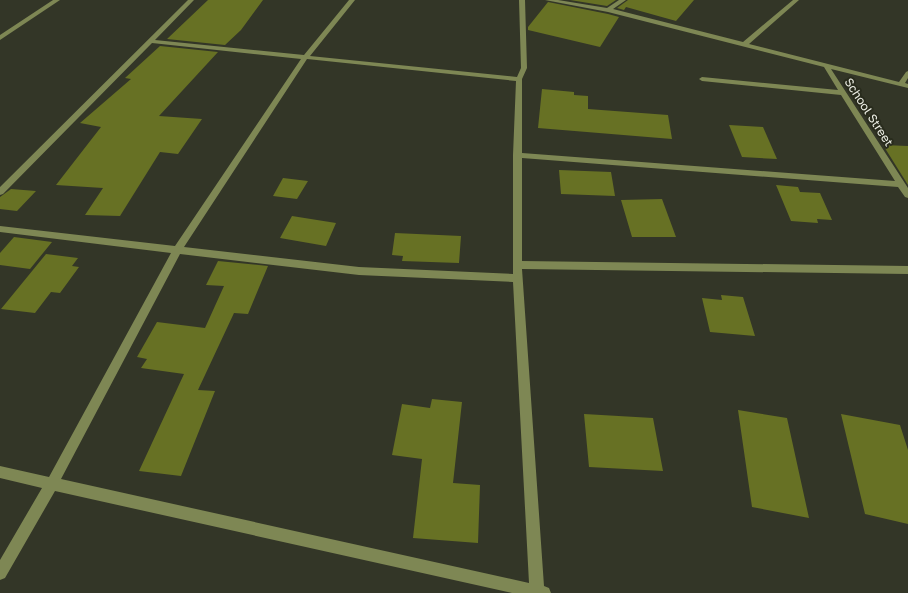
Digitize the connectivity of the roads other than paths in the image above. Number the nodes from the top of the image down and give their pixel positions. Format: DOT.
graph roads {
  1 [pos="56,0"];
  2 [pos="191,0"];
  3 [pos="352,0"];
  4 [pos="522,0"];
  5 [pos="548,0"];
  6 [pos="623,0"];
  7 [pos="796,0"];
  8 [pos="608,10"];
  9 [pos="0,38"];
  10 [pos="149,41"];
  11 [pos="744,46"];
  12 [pos="305,58"];
  13 [pos="827,67"];
  14 [pos="908,73"];
  15 [pos="519,79"];
  16 [pos="702,79"];
  17 [pos="905,85"];
  18 [pos="843,93"];
  19 [pos="518,155"];
  20 [pos="902,184"];
  21 [pos="0,192"];
  22 [pos="908,195"];
  23 [pos="0,230"];
  24 [pos="178,249"];
  25 [pos="517,265"];
  26 [pos="908,270"];
  27 [pos="518,278"];
  28 [pos="0,472"];
  29 [pos="53,482"];
  30 [pos="0,573"];
  31 [pos="540,593"];
  1 -- 9 [label="street"];
  2 -- 10 [label="street"];
  3 -- 12 [label="street"];
  4 -- 15 [label="street"];
  5 -- 8 [label="street"];
  6 -- 8 [label="street"];
  7 -- 11 [label="street"];
  8 -- 11 [label="street"];
  10 -- 12 [label="street"];
  10 -- 21 [label="street"];
  11 -- 13 [label="street"];
  12 -- 15 [label="street"];
  12 -- 24 [label="street"];
  13 -- 17 [label="street"];
  13 -- 18 [label="street, School Street"];
  14 -- 17 [label="street"];
  15 -- 19 [label="street"];
  16 -- 18 [label="street"];
  18 -- 20 [label="street, School Street"];
  19 -- 20 [label="street"];
  19 -- 25 [label="street"];
  20 -- 22 [label="street, School Street"];
  23 -- 24 [label="street"];
  24 -- 27 [label="street"];
  24 -- 29 [label="street"];
  25 -- 26 [label="street"];
  25 -- 27 [label="street"];
  27 -- 31 [label="street"];
  28 -- 29 [label="street"];
  29 -- 30 [label="street"];
  29 -- 31 [label="street"];
}
